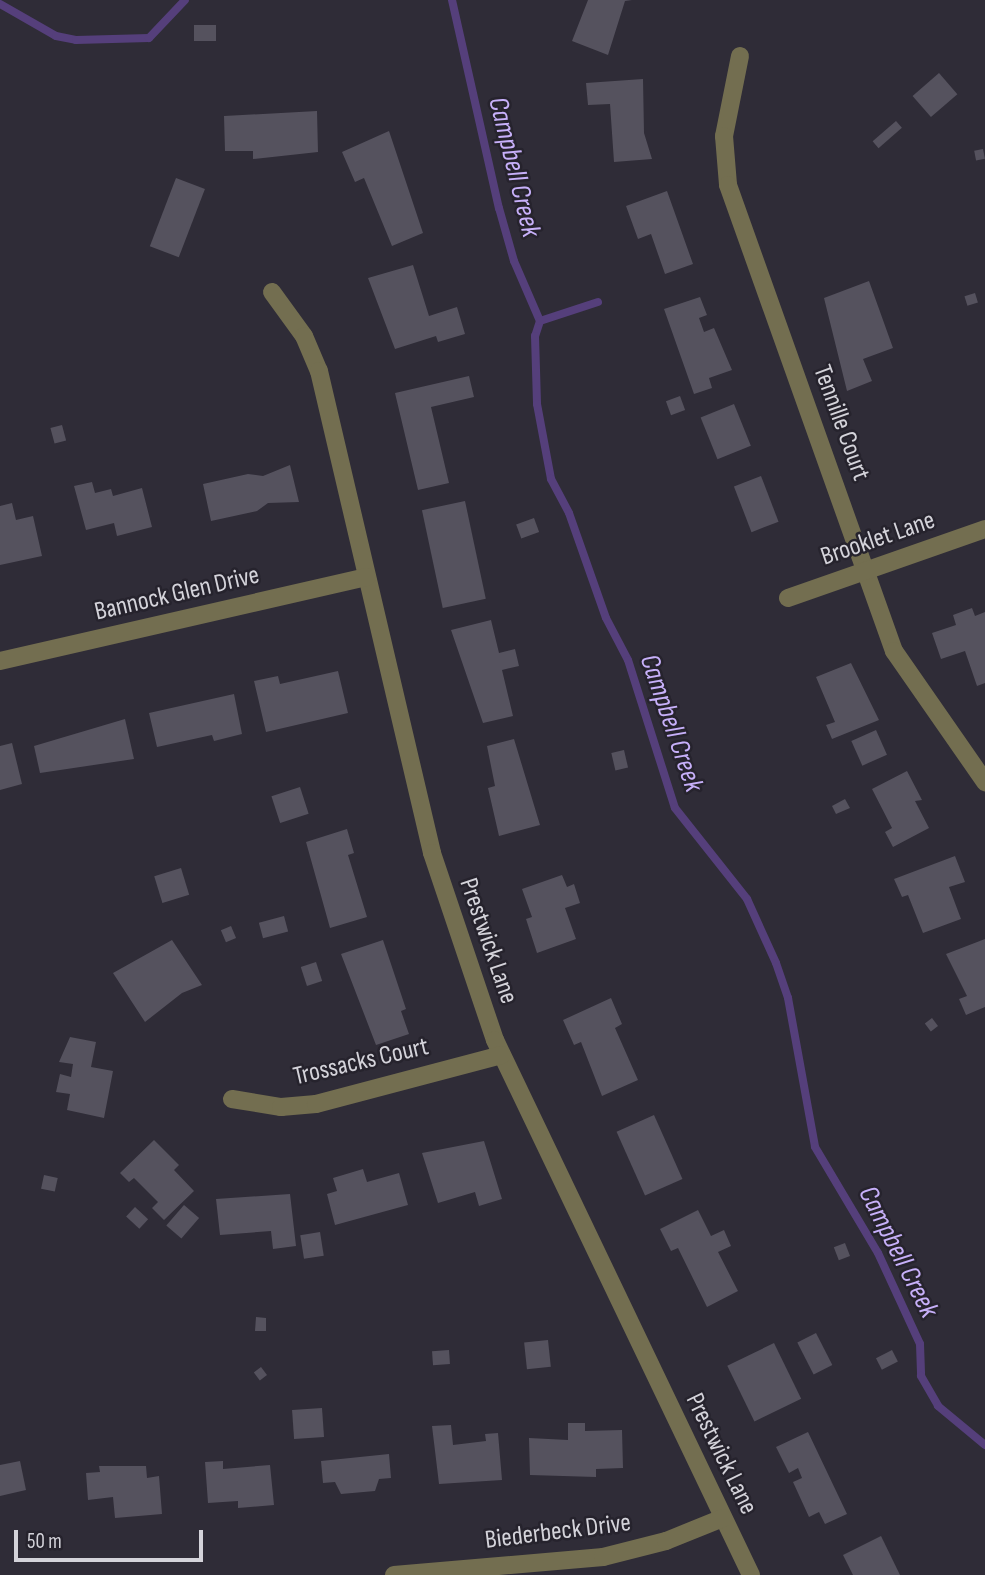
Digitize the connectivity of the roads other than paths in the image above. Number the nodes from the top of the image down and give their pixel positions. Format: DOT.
graph roads {
  1 [pos="740,56"];
  2 [pos="272,292"];
  3 [pos="985,529"];
  4 [pos="866,571"];
  5 [pos="366,578"];
  6 [pos="788,598"];
  7 [pos="0,661"];
  8 [pos="985,782"];
  9 [pos="502,1055"];
  10 [pos="232,1098"];
  11 [pos="723,1518"];
  12 [pos="394,1575"];
  13 [pos="751,1575"];
  1 -- 4 [label="street, Tennille Court"];
  2 -- 5 [label="street, Prestwick Lane"];
  3 -- 4 [label="street, Brooklet Lane"];
  4 -- 6 [label="street, Brooklet Lane"];
  4 -- 8 [label="street, Tennille Court"];
  5 -- 7 [label="street, Bannock Glen Drive"];
  5 -- 9 [label="street, Prestwick Lane"];
  9 -- 10 [label="street, Trossacks Court"];
  9 -- 11 [label="street, Prestwick Lane"];
  11 -- 12 [label="street, Biederbeck Drive"];
  11 -- 13 [label="street, Prestwick Lane"];
}
